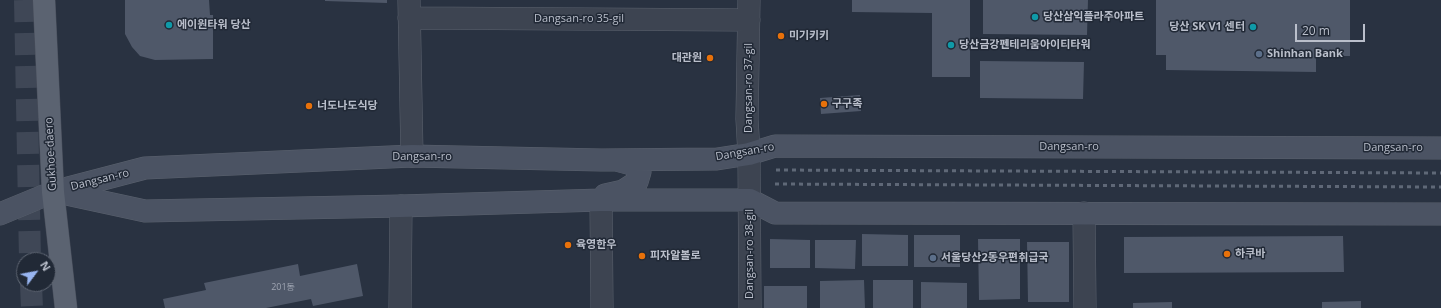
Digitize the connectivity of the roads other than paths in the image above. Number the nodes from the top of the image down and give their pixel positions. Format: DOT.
graph roads {
  1 [pos="44,0"];
  2 [pos="409,9"];
  3 [pos="523,9"];
  4 [pos="749,10"];
  5 [pos="1441,148"];
  6 [pos="749,154"];
  7 [pos="412,156"];
  8 [pos="612,160"];
  9 [pos="53,192"];
  10 [pos="578,200"];
  11 [pos="601,200"];
  12 [pos="750,200"];
  13 [pos="401,206"];
  14 [pos="1084,213"];
  15 [pos="0,214"];
  16 [pos="1441,214"];
  17 [pos="66,308"];
  18 [pos="400,308"];
  19 [pos="602,308"];
  20 [pos="750,308"];
  21 [pos="1085,308"];
  1 -- 9 [label="main road, Gukhoe-daero"];
  2 -- 3 [label="street, Dangsan-ro 35-gil"];
  2 -- 7 [label="street, Dangsan-ro 35-gil"];
  3 -- 4 [label="street, Dangsan-ro 35-gil"];
  4 -- 6 [label="street, Dangsan-ro 37-gil"];
  5 -- 6 [label="main road, Dangsan-ro"];
  6 -- 8 [label="main road, Dangsan-ro"];
  6 -- 12 [label="street, Dangsan-ro 37-gil"];
  7 -- 8 [label="main road, Dangsan-ro"];
  7 -- 9 [label="main road, Dangsan-ro"];
  8 -- 10 [label="main road"];
  9 -- 13 [label="main road, Dangsan-ro"];
  9 -- 15 [label="main road, Dangsan-ro"];
  9 -- 17 [label="main road, Gukhoe-daero"];
  10 -- 11 [label="main road, Dangsan-ro"];
  10 -- 13 [label="main road, Dangsan-ro"];
  11 -- 12 [label="main road, Dangsan-ro"];
  11 -- 19 [label="street"];
  12 -- 14 [label="main road, Dangsan-ro"];
  12 -- 20 [label="street, Dangsan-ro 38-gil"];
  13 -- 18 [label="street"];
  14 -- 16 [label="main road, Dangsan-ro"];
  14 -- 21 [label="street"];
}
